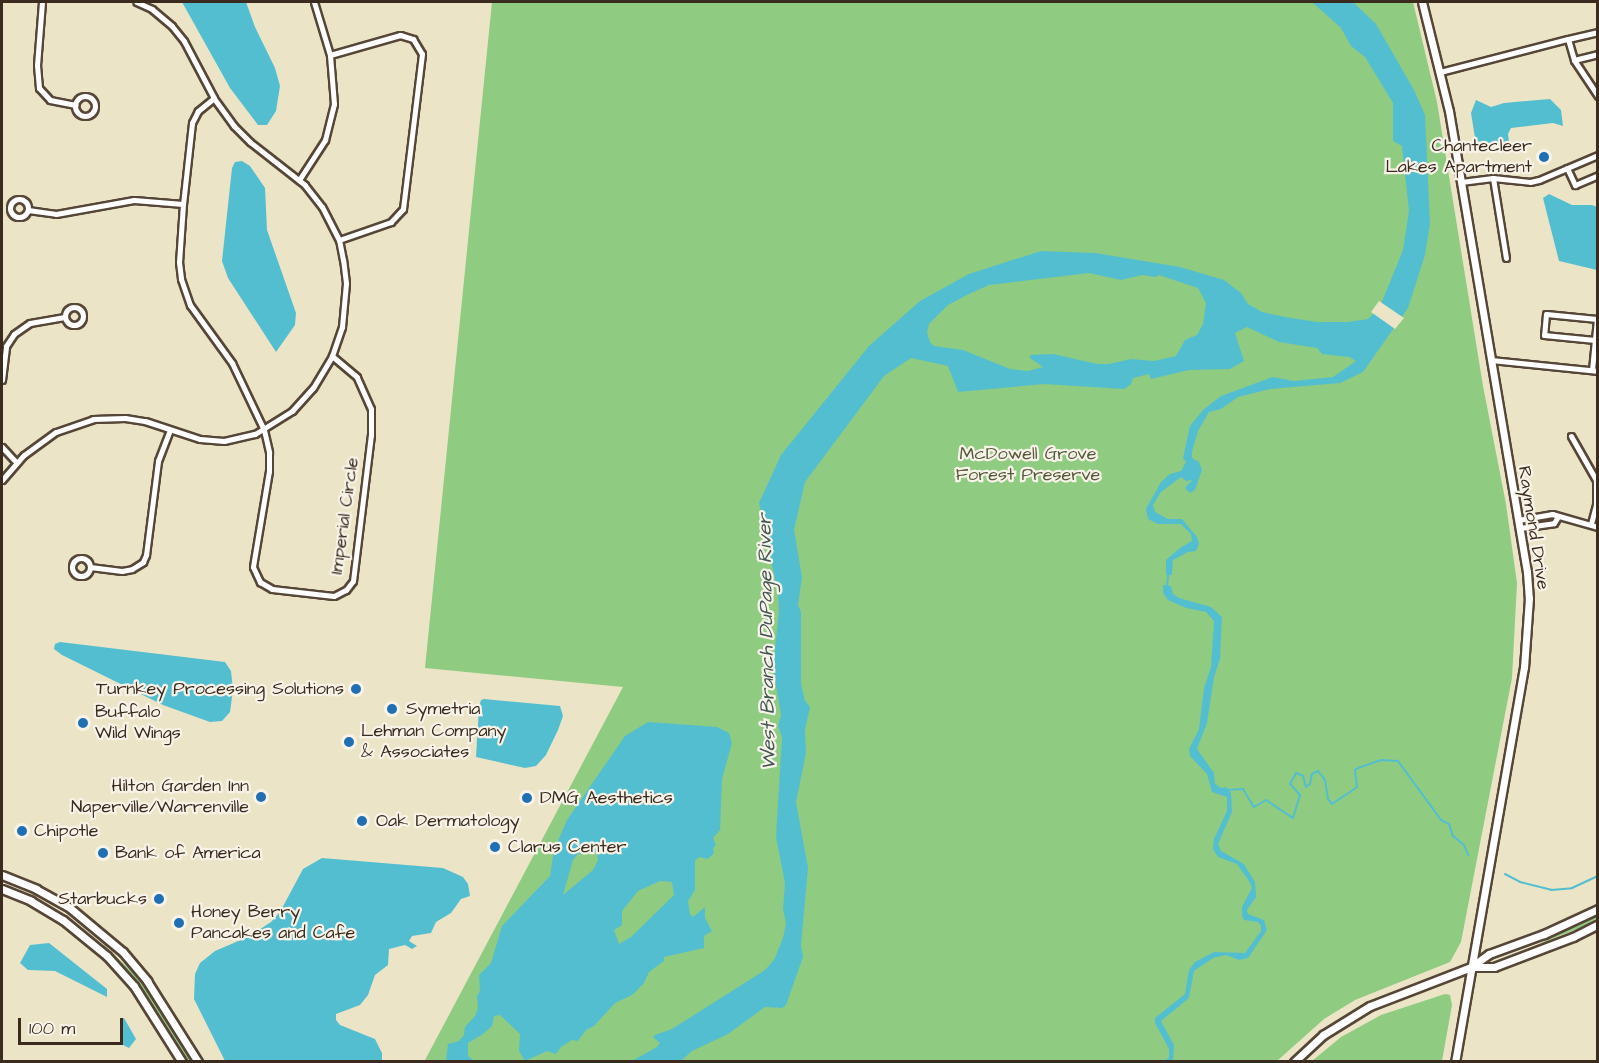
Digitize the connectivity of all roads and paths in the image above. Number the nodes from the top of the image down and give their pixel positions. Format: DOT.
graph roads {
  1 [pos="42,2"];
  2 [pos="136,2"];
  3 [pos="314,2"];
  4 [pos="1422,2"];
  5 [pos="1598,32"];
  6 [pos="1568,39"];
  7 [pos="1598,54"];
  8 [pos="330,55"];
  9 [pos="1574,60"];
  10 [pos="1440,72"];
  11 [pos="1598,96"];
  12 [pos="214,98"];
  13 [pos="76,105"];
  14 [pos="1598,155"];
  15 [pos="1567,168"];
  16 [pos="1598,175"];
  17 [pos="1493,178"];
  18 [pos="299,180"];
  19 [pos="1461,182"];
  20 [pos="183,204"];
  21 [pos="28,210"];
  22 [pos="339,240"];
  23 [pos="1506,258"];
  24 [pos="64,317"];
  25 [pos="1595,340"];
  26 [pos="332,357"];
  27 [pos="1491,360"];
  28 [pos="1595,370"];
  29 [pos="2,380"];
  30 [pos="170,430"];
  31 [pos="264,430"];
  32 [pos="1571,436"];
  33 [pos="2,447"];
  34 [pos="16,462"];
  35 [pos="2,480"];
  36 [pos="1557,518"];
  37 [pos="1518,520"];
  38 [pos="1594,526"];
  39 [pos="1520,528"];
  40 [pos="90,567"];
  41 [pos="2,874"];
  42 [pos="2,889"];
  43 [pos="1598,909"];
  44 [pos="1598,924"];
  45 [pos="1471,967"];
  46 [pos="182,1062"];
  47 [pos="198,1062"];
  48 [pos="1294,1062"];
  49 [pos="1455,1062"];
  1 -- 13 [label="street"];
  2 -- 12 [label="street"];
  3 -- 8 [label="street"];
  4 -- 10 [label="street, Raymond Drive"];
  5 -- 6 [label="street"];
  6 -- 9 [label="street"];
  6 -- 10 [label="street"];
  7 -- 9 [label="street"];
  8 -- 18 [label="street"];
  8 -- 22 [label="street"];
  9 -- 11 [label="street"];
  10 -- 19 [label="street, Raymond Drive"];
  12 -- 18 [label="street"];
  12 -- 20 [label="street"];
  14 -- 15 [label="street"];
  15 -- 16 [label="street"];
  15 -- 17 [label="street"];
  17 -- 19 [label="street"];
  17 -- 23 [label="street"];
  18 -- 22 [label="street"];
  19 -- 27 [label="street, Raymond Drive"];
  20 -- 21 [label="street"];
  20 -- 31 [label="street"];
  22 -- 26 [label="street"];
  24 -- 29 [label="street"];
  25 -- 25 [label="street"];
  25 -- 28 [label="street"];
  26 -- 31 [label="street"];
  26 -- 31 [label="street, Imperial Circle"];
  27 -- 28 [label="street"];
  27 -- 37 [label="street, Raymond Drive"];
  30 -- 31 [label="street"];
  30 -- 34 [label="street"];
  30 -- 40 [label="street"];
  32 -- 38 [label="street"];
  33 -- 34 [label="street"];
  34 -- 35 [label="street"];
  36 -- 37 [label="street"];
  36 -- 38 [label="street"];
  36 -- 39 [label="street"];
  37 -- 39 [label="street, Raymond Drive"];
  39 -- 45 [label="street, Raymond Drive"];
  41 -- 47 [label="street"];
  42 -- 46 [label="street"];
  43 -- 45 [label="street"];
  44 -- 45 [label="street"];
  45 -- 48 [label="street"];
  45 -- 49 [label="street, Raymond Drive"];
}
